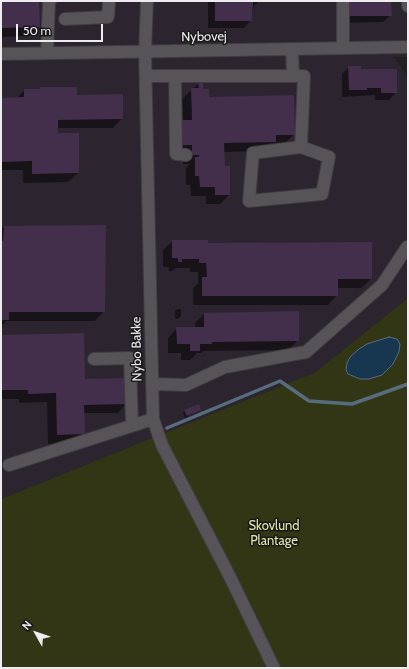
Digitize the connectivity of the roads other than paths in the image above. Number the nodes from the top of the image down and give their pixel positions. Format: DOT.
graph roads {
  1 [pos="50,1"];
  2 [pos="109,1"];
  3 [pos="147,1"];
  4 [pos="343,1"];
  5 [pos="408,1"];
  6 [pos="408,6"];
  7 [pos="65,19"];
  8 [pos="408,47"];
  9 [pos="343,48"];
  10 [pos="292,49"];
  11 [pos="145,52"];
  12 [pos="47,53"];
  13 [pos="1,54"];
  14 [pos="146,76"];
  15 [pos="175,76"];
  16 [pos="293,76"];
  17 [pos="302,147"];
  18 [pos="186,155"];
  19 [pos="407,247"];
  20 [pos="94,359"];
  21 [pos="152,384"];
  22 [pos="152,419"];
  23 [pos="132,426"];
  24 [pos="9,465"];
  25 [pos="274,668"];
  1 -- 12 [label="street"];
  2 -- 7 [label="street"];
  3 -- 11 [label="street, Nybo Bakke"];
  4 -- 9 [label="street"];
  5 -- 6 [label="street"];
  8 -- 9 [label="street, Nybovej"];
  9 -- 10 [label="street, Nybovej"];
  10 -- 11 [label="street, Nybovej"];
  10 -- 16 [label="street"];
  11 -- 12 [label="street, Nybovej"];
  11 -- 14 [label="street, Nybo Bakke"];
  12 -- 13 [label="street, Nybovej"];
  14 -- 15 [label="street"];
  14 -- 21 [label="street, Nybo Bakke"];
  15 -- 16 [label="street"];
  15 -- 18 [label="street"];
  16 -- 17 [label="street"];
  17 -- 17 [label="street"];
  19 -- 21 [label="street"];
  20 -- 23 [label="street"];
  21 -- 22 [label="street, Nybo Bakke"];
  22 -- 23 [label="street"];
  22 -- 25 [label="street, Nybo Bakke"];
  23 -- 24 [label="street"];
}
